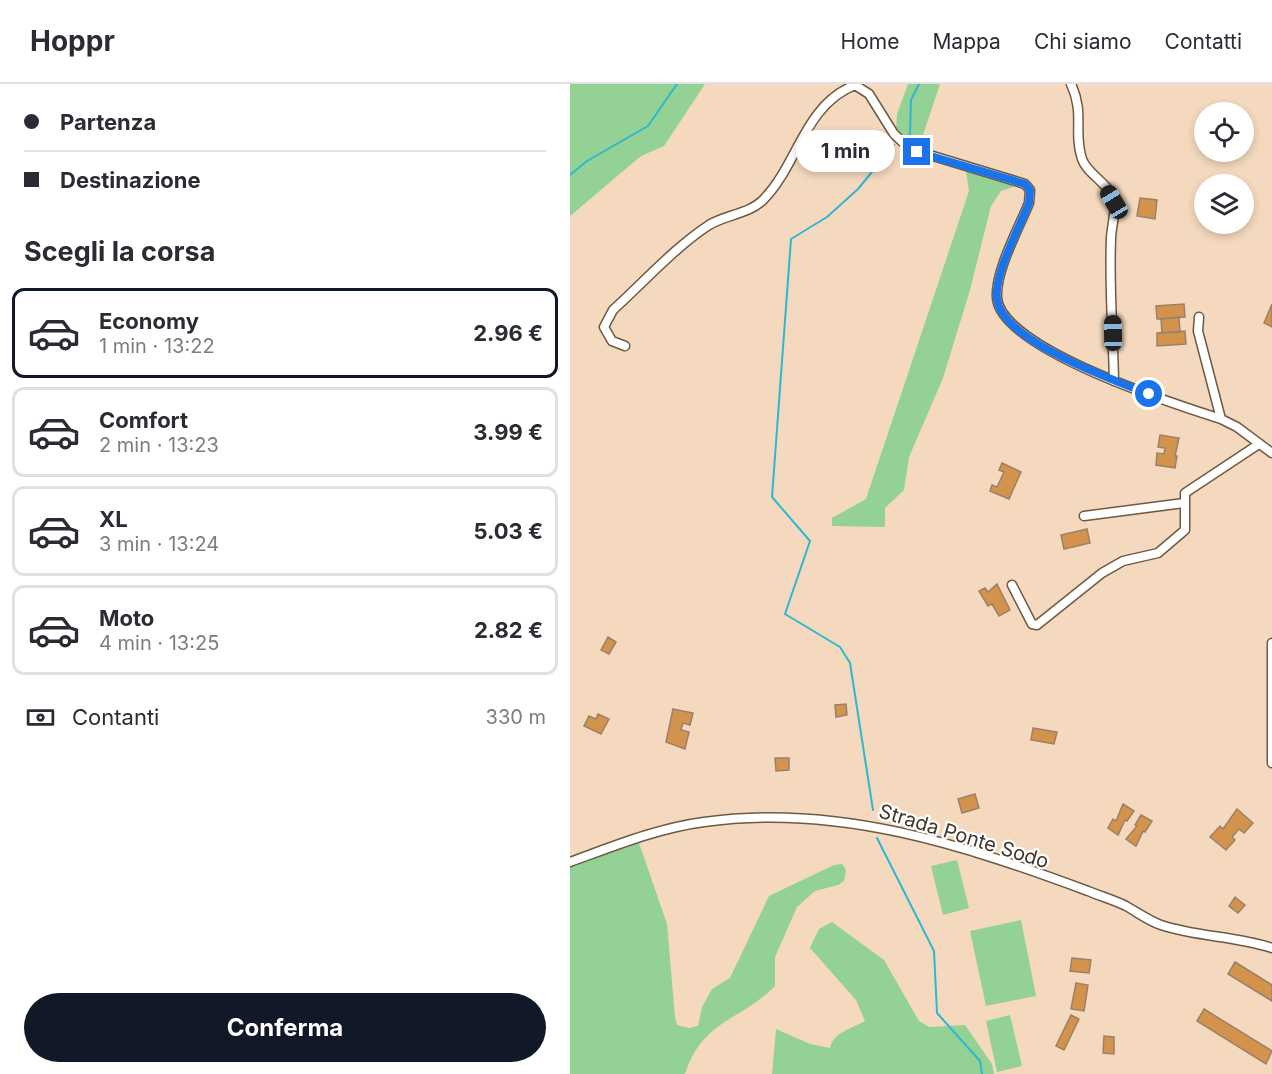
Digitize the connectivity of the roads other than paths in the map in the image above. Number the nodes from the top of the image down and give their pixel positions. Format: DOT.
graph roads {
  1 [pos="1071,84"];
  2 [pos="1199,317"];
  3 [pos="625,346"];
  4 [pos="1114,381"];
  5 [pos="1221,419"];
  6 [pos="1259,444"];
  7 [pos="1272,453"];
  8 [pos="1184,503"];
  9 [pos="1084,516"];
  10 [pos="1012,585"];
  11 [pos="1272,643"];
  12 [pos="1272,763"];
  13 [pos="570,862"];
  14 [pos="1272,948"];
  1 -- 4 [label="street"];
  2 -- 5 [label="street"];
  3 -- 4 [label="street"];
  4 -- 5 [label="street"];
  5 -- 6 [label="street"];
  6 -- 7 [label="street"];
  6 -- 8 [label="street"];
  8 -- 9 [label="street"];
  8 -- 10 [label="street"];
  11 -- 12 [label="street"];
  13 -- 14 [label="street, Strada Ponte Sodo"];
}
